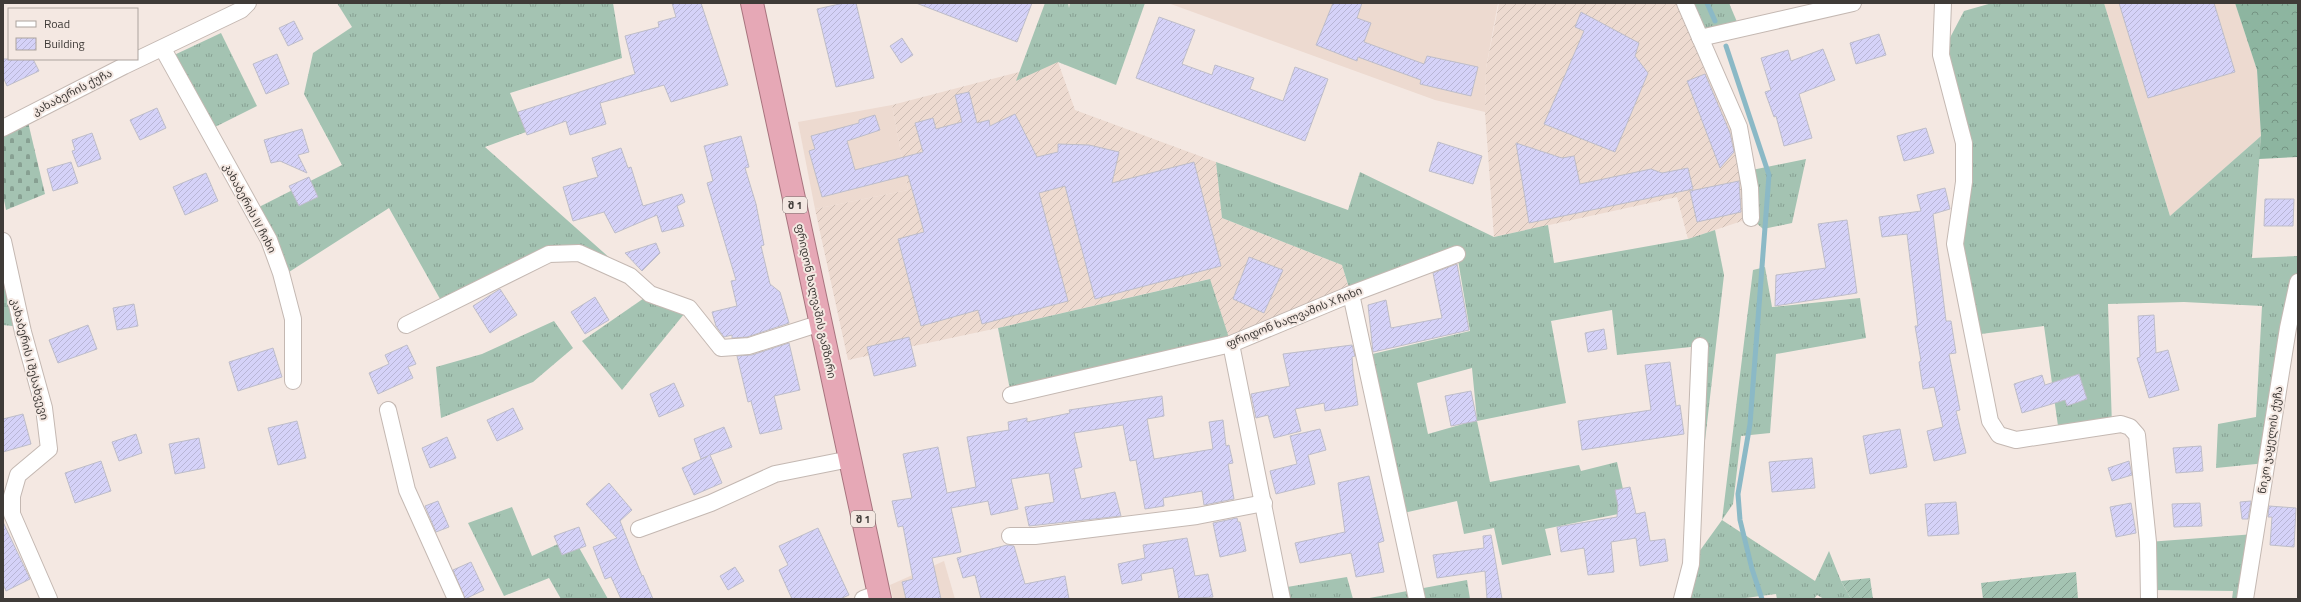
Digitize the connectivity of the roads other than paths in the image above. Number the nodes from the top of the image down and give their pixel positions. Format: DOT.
graph roads {
  1 [pos="248,3"];
  2 [pos="752,3"];
  3 [pos="1685,3"];
  4 [pos="1853,3"];
  5 [pos="1943,3"];
  6 [pos="1700,38"];
  7 [pos="163,49"];
  8 [pos="138,60"];
  9 [pos="138,60"];
  10 [pos="3,128"];
  11 [pos="1751,218"];
  12 [pos="3,241"];
  13 [pos="1457,254"];
  14 [pos="2298,282"];
  15 [pos="1351,294"];
  16 [pos="821,323"];
  17 [pos="406,325"];
  18 [pos="1231,344"];
  19 [pos="1700,346"];
  20 [pos="293,382"];
  21 [pos="1011,395"];
  22 [pos="388,410"];
  23 [pos="850,459"];
  24 [pos="10,478"];
  25 [pos="1264,503"];
  26 [pos="639,529"];
  27 [pos="1010,536"];
  28 [pos="874,597"];
  29 [pos="49,599"];
  30 [pos="456,599"];
  31 [pos="1282,599"];
  32 [pos="1417,599"];
  33 [pos="1682,599"];
  34 [pos="2149,599"];
  35 [pos="2245,599"];
  1 -- 7 [label="street, კახაბერის ქუჩა"];
  2 -- 16 [label="highway, ფრიდონ ხალვაშის გამზირი / შ 1"];
  3 -- 6 [label="street"];
  4 -- 6 [label="street"];
  5 -- 34 [label="street"];
  6 -- 11 [label="street"];
  7 -- 9 [label="street, კახაბერის ქუჩა"];
  7 -- 20 [label="street, კახაბერის IV ჩიხი"];
  8 -- 10 [label="street, კახაბერის ქუჩა"];
  12 -- 24 [label="street, კახაბერის I შესახვევი"];
  13 -- 15 [label="street, ფრიდონ ხალვაშის X ჩიხი"];
  14 -- 35 [label="street, ნიკო ჯაყელის ქუჩა"];
  15 -- 18 [label="street, ფრიდონ ხალვაშის X ჩიხი"];
  15 -- 32 [label="street"];
  16 -- 17 [label="street"];
  16 -- 23 [label="highway, ფრიდონ ხალვაშის გამზირი / შ 1"];
  18 -- 21 [label="street, ფრიდონ ხალვაშის X ჩიხი"];
  18 -- 25 [label="street"];
  19 -- 33 [label="street"];
  22 -- 30 [label="street"];
  23 -- 26 [label="street"];
  23 -- 28 [label="highway, ფრიდონ ხალვაშის გამზირი / შ 1"];
  24 -- 29 [label="street, კახაბერის I შესახვევი"];
  25 -- 27 [label="street"];
  25 -- 31 [label="street"];
}
